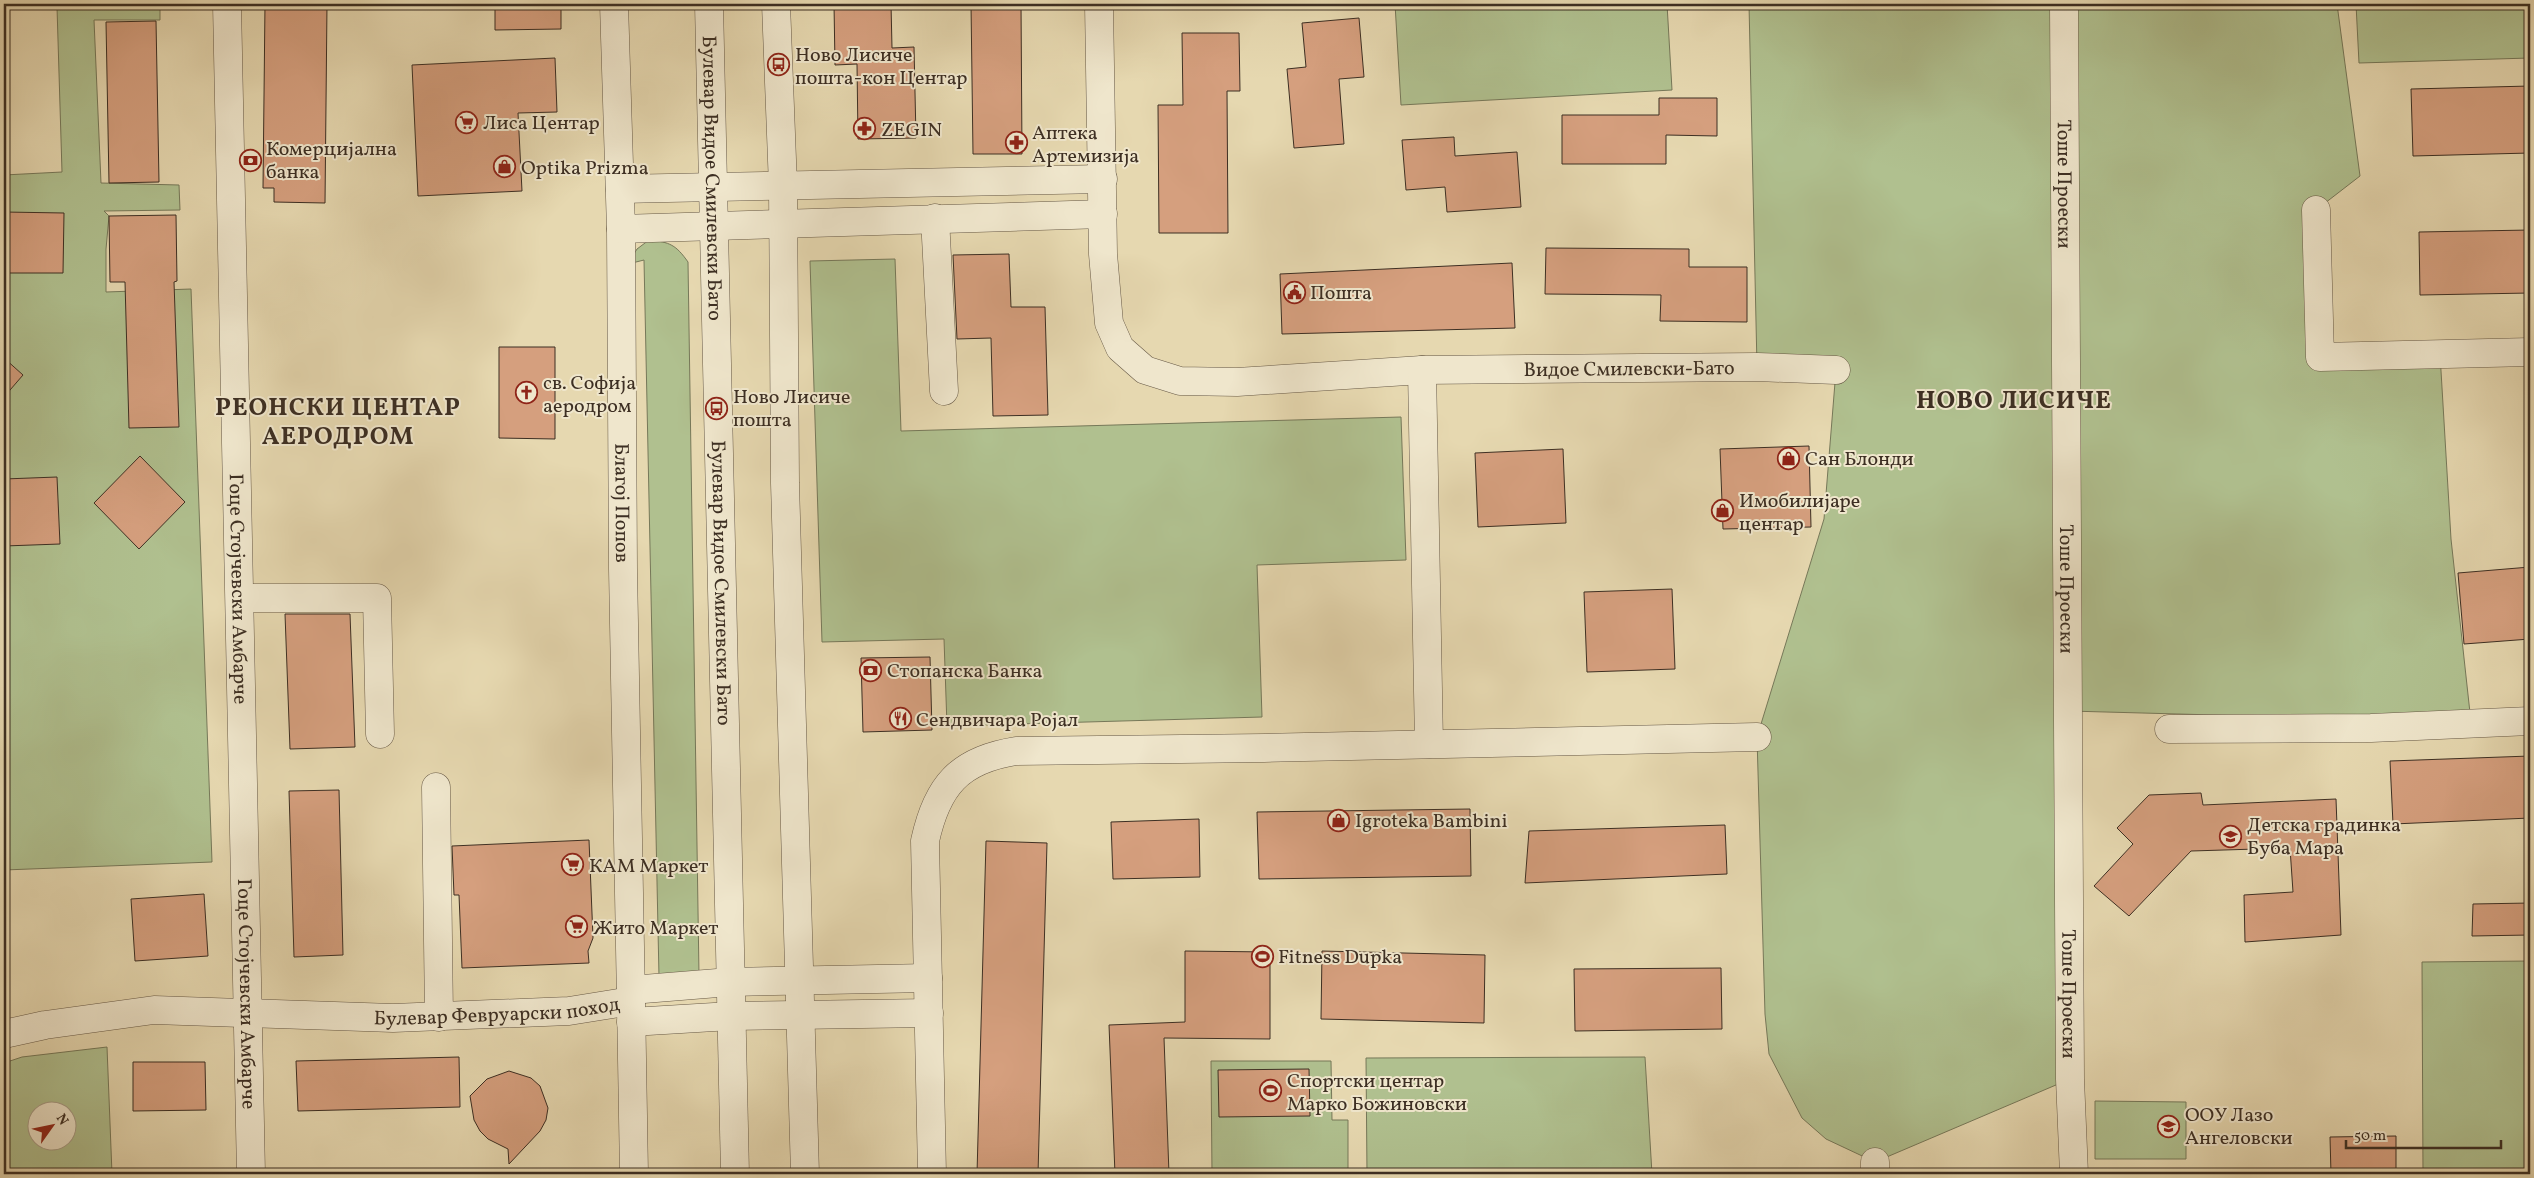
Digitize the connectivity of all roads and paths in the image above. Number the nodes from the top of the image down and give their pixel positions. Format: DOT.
graph roads {
  1 [pos="227,4"];
  2 [pos="614,4"];
  3 [pos="708,4"];
  4 [pos="776,4"];
  5 [pos="1100,4"];
  6 [pos="2064,4"];
  7 [pos="1102,179"];
  8 [pos="783,186"];
  9 [pos="711,188"];
  10 [pos="620,189"];
  11 [pos="2316,210"];
  12 [pos="1103,214"];
  13 [pos="935,218"];
  14 [pos="784,223"];
  15 [pos="712,225"];
  16 [pos="622,229"];
  17 [pos="2530,352"];
  18 [pos="1422,370"];
  19 [pos="1836,370"];
  20 [pos="944,391"];
  21 [pos="240,598"];
  22 [pos="2530,721"];
  23 [pos="2169,729"];
  24 [pos="380,734"];
  25 [pos="1757,738"];
  26 [pos="1429,744"];
  27 [pos="436,787"];
  28 [pos="928,978"];
  29 [pos="799,981"];
  30 [pos="730,982"];
  31 [pos="631,1004"];
  32 [pos="928,1013"];
  33 [pos="249,1014"];
  34 [pos="800,1015"];
  35 [pos="732,1016"];
  36 [pos="439,1017"];
  37 [pos="4,1034"];
  38 [pos="251,1174"];
  39 [pos="634,1174"];
  40 [pos="735,1174"];
  41 [pos="805,1174"];
  42 [pos="932,1174"];
  43 [pos="2074,1174"];
  1 -- 21 [label="street, Гоце Стојчевски Амбарче"];
  2 -- 10 [label="street, Благој Попов"];
  3 -- 9 [label="street, Булевар Видое Смилевски Бато"];
  4 -- 8 [label="street"];
  5 -- 7 [label="street, Видое Смилевски-Бато"];
  6 -- 43 [label="street, Тоше Проески"];
  7 -- 8 [label="street"];
  7 -- 12 [label="street, Видое Смилевски-Бато"];
  8 -- 9 [label="street"];
  8 -- 14 [label="street"];
  9 -- 10 [label="street"];
  9 -- 15 [label="street, Булевар Видое Смилевски Бато"];
  10 -- 16 [label="street, Благој Попов"];
  11 -- 17 [label="street"];
  12 -- 13 [label="street"];
  12 -- 18 [label="street, Видое Смилевски-Бато"];
  13 -- 14 [label="street"];
  13 -- 20 [label="street"];
  14 -- 15 [label="street"];
  14 -- 29 [label="street"];
  15 -- 16 [label="street"];
  15 -- 30 [label="street, Булевар Видое Смилевски Бато"];
  16 -- 31 [label="street, Благој Попов"];
  18 -- 19 [label="street, Видое Смилевски-Бато"];
  18 -- 26 [label="street"];
  21 -- 24 [label="street"];
  21 -- 33 [label="street, Гоце Стојчевски Амбарче"];
  22 -- 23 [label="street"];
  25 -- 26 [label="street"];
  26 -- 28 [label="street"];
  27 -- 36 [label="street"];
  28 -- 29 [label="street"];
  28 -- 32 [label="street"];
  29 -- 30 [label="street"];
  29 -- 34 [label="street"];
  30 -- 31 [label="street"];
  30 -- 35 [label="street, Булевар Видое Смилевски Бато"];
  31 -- 35 [label="street"];
  31 -- 36 [label="street, Булевар Февруарски поход"];
  31 -- 39 [label="street, Булевар Февруарски поход"];
  32 -- 34 [label="street"];
  32 -- 42 [label="street"];
  33 -- 36 [label="street, Булевар Февруарски поход"];
  33 -- 37 [label="street, Булевар Февруарски поход"];
  33 -- 38 [label="street, Гоце Стојчевски Амбарче"];
  34 -- 35 [label="street"];
  34 -- 41 [label="street"];
  35 -- 40 [label="street, Булевар Видое Смилевски Бато"];
}
